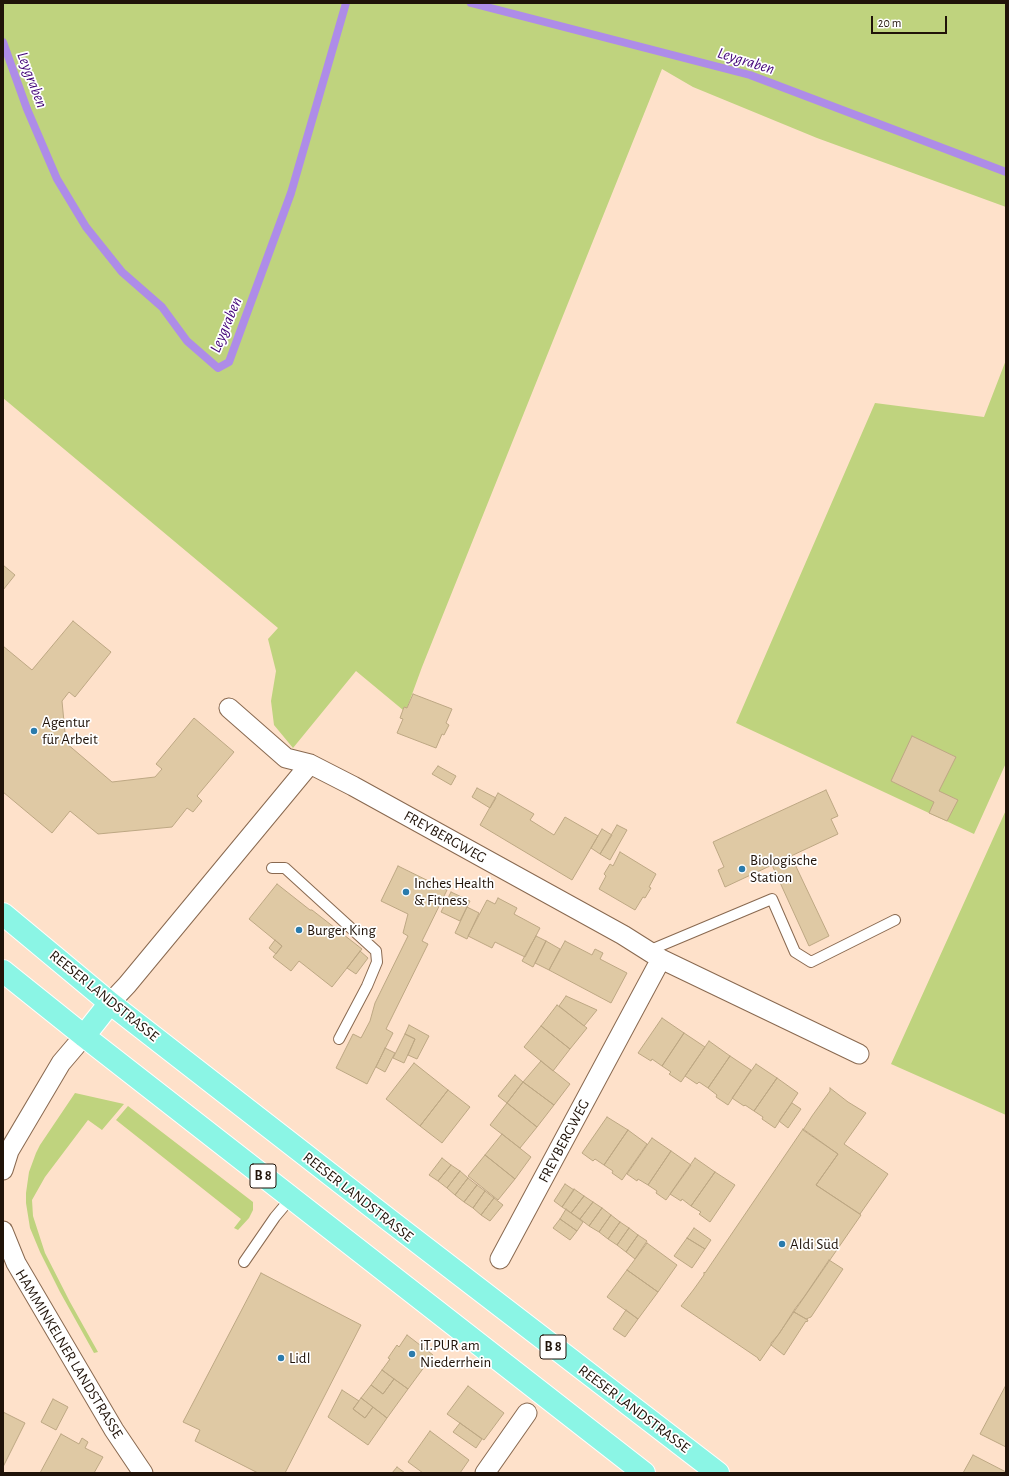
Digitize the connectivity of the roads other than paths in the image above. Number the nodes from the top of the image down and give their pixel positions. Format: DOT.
graph roads {
  1 [pos="229,708"];
  2 [pos="310,764"];
  3 [pos="272,868"];
  4 [pos="3,914"];
  5 [pos="895,920"];
  6 [pos="655,955"];
  7 [pos="3,971"];
  8 [pos="110,1003"];
  9 [pos="84,1036"];
  10 [pos="339,1039"];
  11 [pos="859,1054"];
  12 [pos="3,1170"];
  13 [pos="291,1198"];
  14 [pos="3,1231"];
  15 [pos="500,1259"];
  16 [pos="244,1262"];
  17 [pos="527,1413"];
  18 [pos="143,1473"];
  19 [pos="485,1473"];
  20 [pos="644,1473"];
  21 [pos="718,1473"];
  1 -- 2 [label="street, FREYBERGWEG"];
  2 -- 6 [label="street, FREYBERGWEG"];
  2 -- 8 [label="street"];
  3 -- 10 [label="lane"];
  4 -- 8 [label="main road, REESER LANDSTRASSE / B 8"];
  5 -- 6 [label="lane"];
  6 -- 11 [label="street, FREYBERGWEG"];
  6 -- 15 [label="street, FREYBERGWEG"];
  7 -- 9 [label="main road, B 8"];
  8 -- 9 [label="main road"];
  8 -- 21 [label="main road, REESER LANDSTRASSE / B 8"];
  9 -- 12 [label="street"];
  9 -- 13 [label="main road, B 8"];
  13 -- 16 [label="lane"];
  13 -- 20 [label="main road, B 8"];
  14 -- 18 [label="street, HAMMINKELNER LANDSTRASSE"];
  17 -- 19 [label="street"];
}
